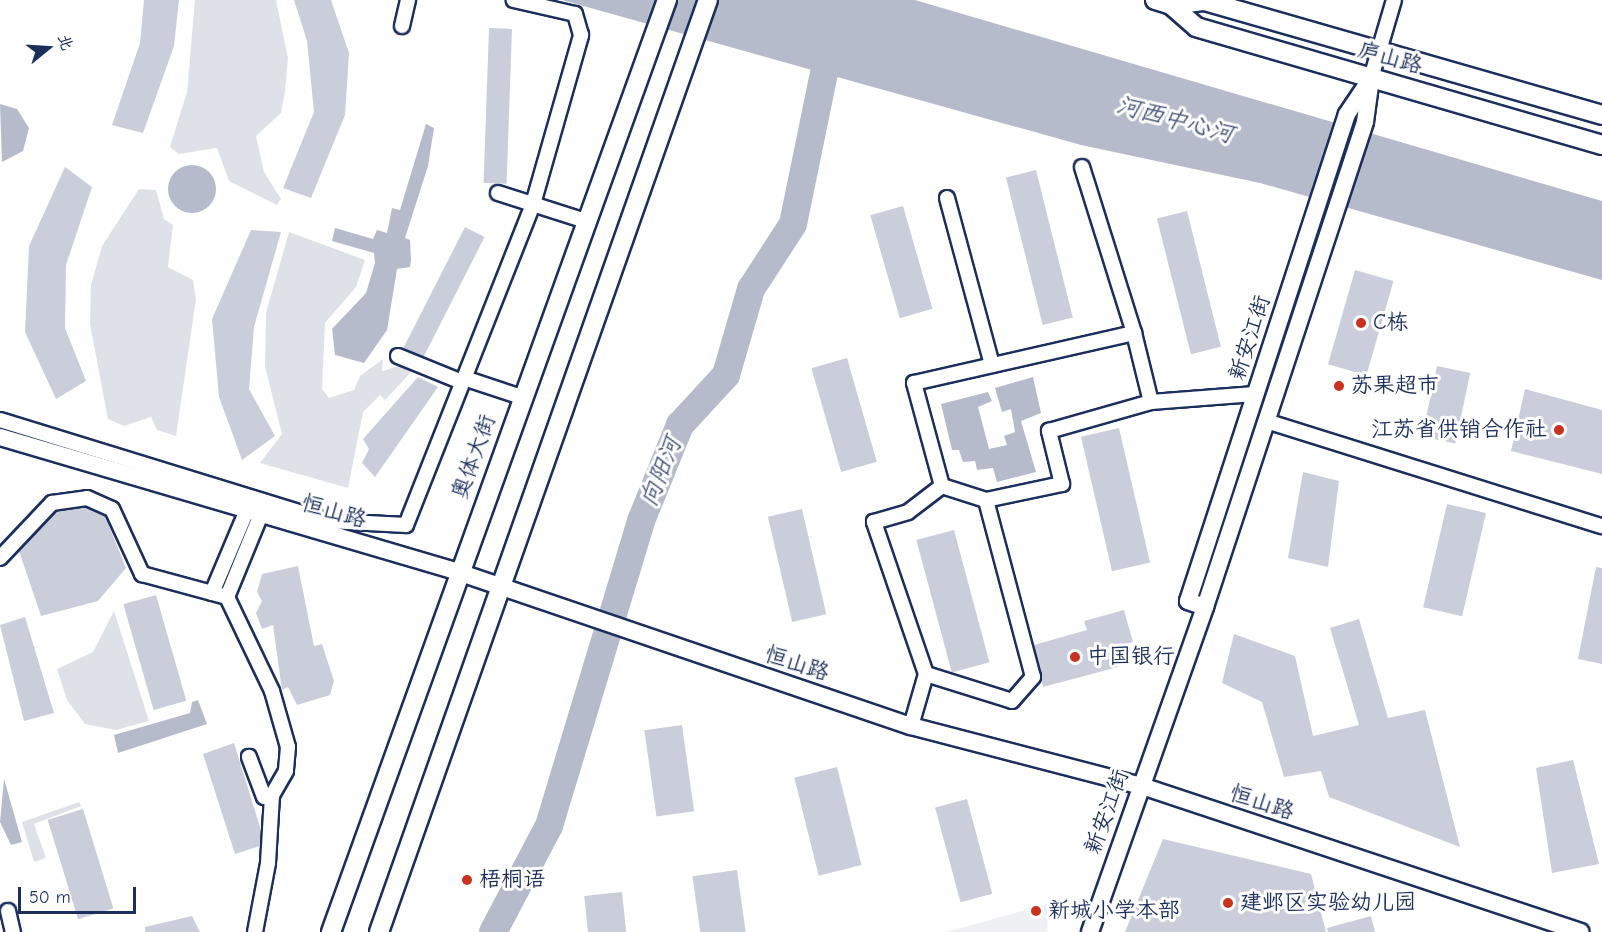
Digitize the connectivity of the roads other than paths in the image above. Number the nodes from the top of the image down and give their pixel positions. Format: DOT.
graph roads {
  1 [pos="408,0"];
  2 [pos="514,0"];
  3 [pos="667,0"];
  4 [pos="708,0"];
  5 [pos="1394,0"];
  6 [pos="1163,2"];
  7 [pos="402,27"];
  8 [pos="1377,52"];
  9 [pos="1371,78"];
  10 [pos="1602,115"];
  11 [pos="1602,145"];
  12 [pos="1082,167"];
  13 [pos="498,192"];
  14 [pos="947,198"];
  15 [pos="533,204"];
  16 [pos="586,221"];
  17 [pos="1134,333"];
  18 [pos="398,356"];
  19 [pos="992,365"];
  20 [pos="463,380"];
  21 [pos="1255,394"];
  22 [pos="521,397"];
  23 [pos="1151,402"];
  24 [pos="0,420"];
  25 [pos="1266,421"];
  26 [pos="0,437"];
  27 [pos="942,486"];
  28 [pos="986,500"];
  29 [pos="254,512"];
  30 [pos="1602,526"];
  31 [pos="0,558"];
  32 [pos="458,572"];
  33 [pos="501,588"];
  34 [pos="212,593"];
  35 [pos="227,597"];
  36 [pos="1205,607"];
  37 [pos="926,674"];
  38 [pos="911,726"];
  39 [pos="249,757"];
  40 [pos="1142,786"];
  41 [pos="272,795"];
  42 [pos="8,911"];
  43 [pos="13,932"];
  44 [pos="255,932"];
  45 [pos="331,932"];
  46 [pos="379,932"];
  47 [pos="1090,932"];
  48 [pos="1580,932"];
  1 -- 7 [label="street"];
  2 -- 15 [label="street"];
  3 -- 16 [label="main road, 奥体大街"];
  4 -- 33 [label="main road"];
  5 -- 8 [label="street, 新安江街"];
  6 -- 8 [label="main road, 庐山路"];
  6 -- 9 [label="main road, 庐山路"];
  8 -- 9 [label="street, 新安江街"];
  8 -- 10 [label="main road, 庐山路"];
  9 -- 11 [label="main road, 庐山路"];
  9 -- 21 [label="street, 新安江街"];
  9 -- 25 [label="street, 新安江街"];
  12 -- 17 [label="street"];
  13 -- 15 [label="street"];
  14 -- 19 [label="street"];
  15 -- 16 [label="street"];
  15 -- 20 [label="street"];
  16 -- 22 [label="main road, 奥体大街"];
  17 -- 19 [label="street"];
  17 -- 23 [label="street"];
  18 -- 20 [label="street"];
  19 -- 27 [label="street"];
  20 -- 22 [label="street"];
  20 -- 24 [label="street"];
  21 -- 23 [label="street"];
  21 -- 36 [label="street, 新安江街"];
  22 -- 32 [label="main road, 奥体大街"];
  23 -- 28 [label="street"];
  25 -- 30 [label="street"];
  25 -- 36 [label="street, 新安江街"];
  26 -- 29 [label="street, 恒山路"];
  27 -- 28 [label="street"];
  27 -- 37 [label="street"];
  28 -- 37 [label="street"];
  29 -- 32 [label="street, 恒山路"];
  29 -- 34 [label="street"];
  29 -- 35 [label="street"];
  31 -- 34 [label="street"];
  32 -- 33 [label="street, 恒山路"];
  32 -- 45 [label="main road, 奥体大街"];
  33 -- 38 [label="street, 恒山路"];
  33 -- 46 [label="main road"];
  34 -- 35 [label="street"];
  35 -- 41 [label="street"];
  36 -- 40 [label="street, 新安江街"];
  37 -- 38 [label="street"];
  38 -- 40 [label="street, 恒山路"];
  39 -- 41 [label="street"];
  40 -- 47 [label="street, 新安江街"];
  40 -- 48 [label="street, 恒山路"];
  41 -- 44 [label="street"];
  42 -- 43 [label="street"];
}
